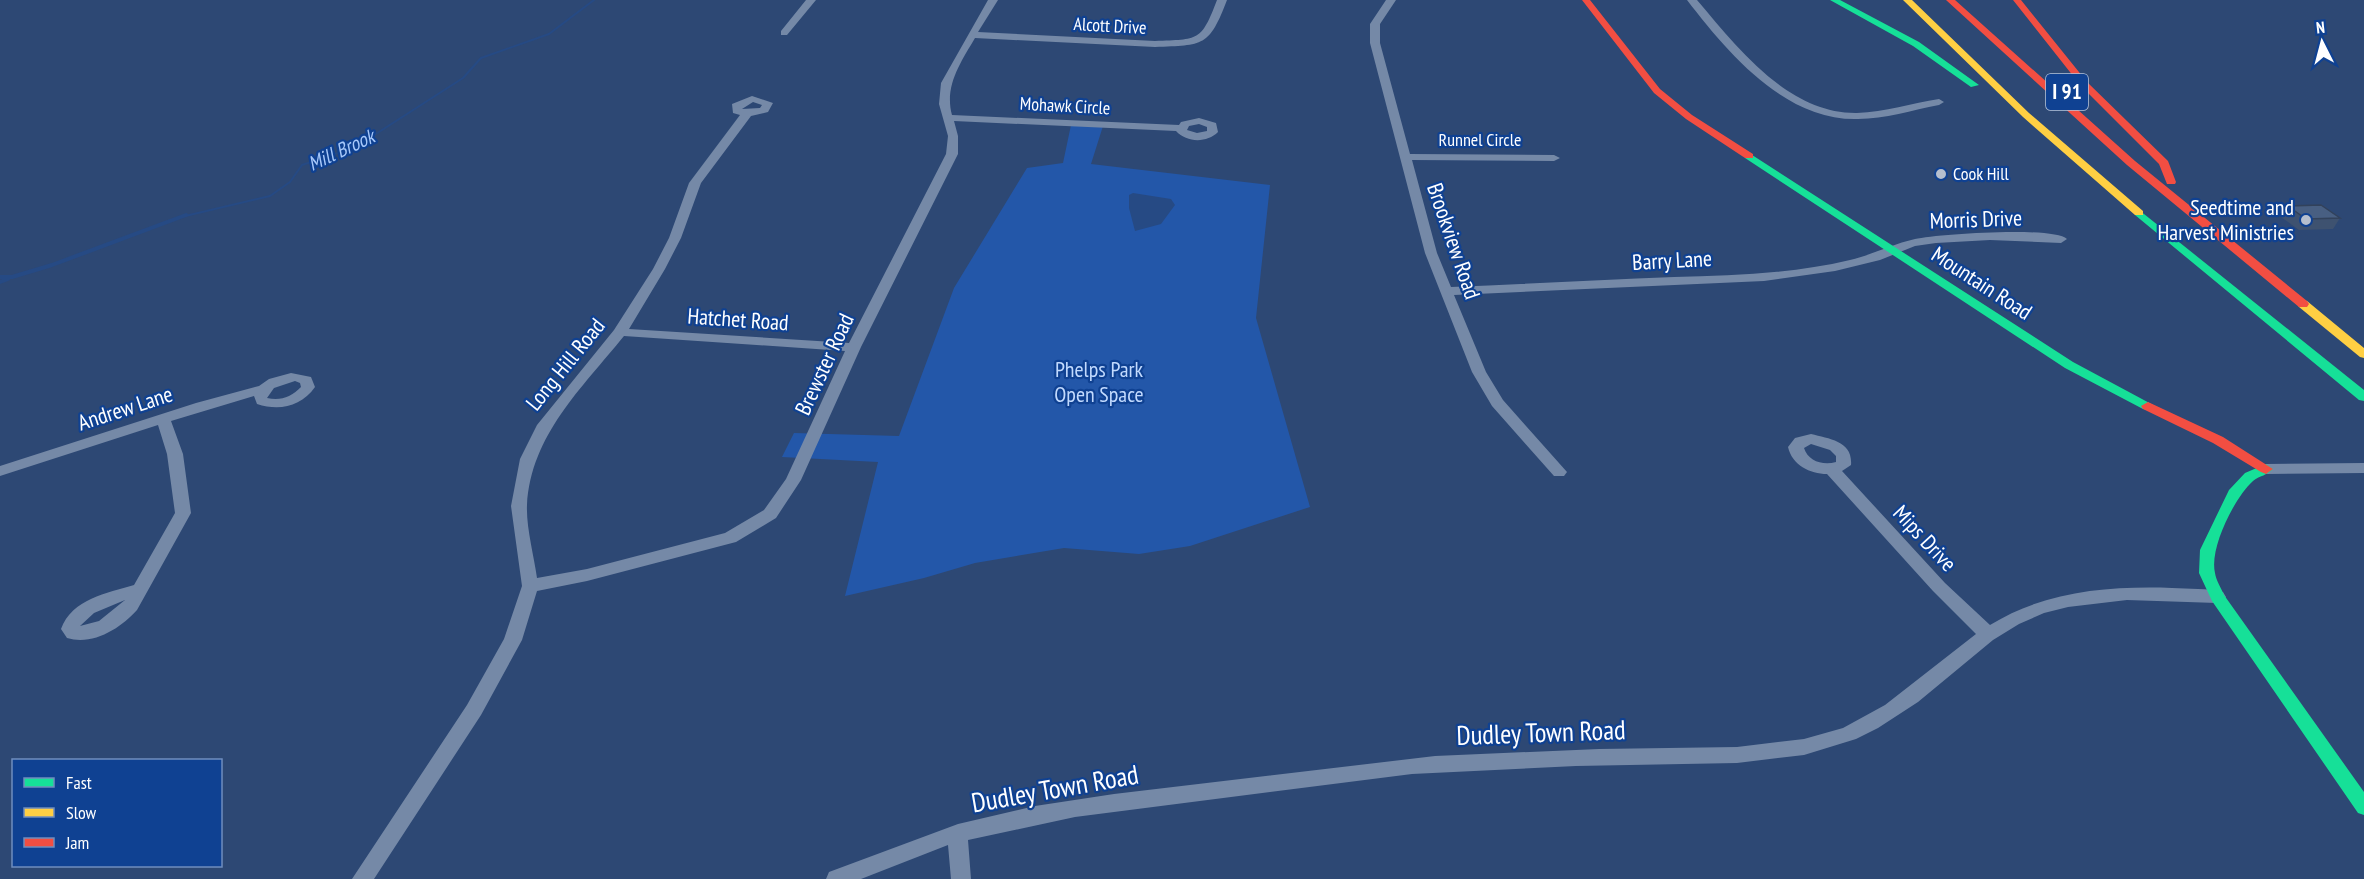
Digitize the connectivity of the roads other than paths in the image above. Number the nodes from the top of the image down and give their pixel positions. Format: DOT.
graph roads {
  1 [pos="811,0"];
  2 [pos="993,0"];
  3 [pos="1222,0"];
  4 [pos="1391,0"];
  5 [pos="1586,0"];
  6 [pos="1692,0"];
  7 [pos="1834,0"];
  8 [pos="1907,0"];
  9 [pos="1922,0"];
  10 [pos="1965,0"];
  11 [pos="2017,0"];
  12 [pos="1943,2"];
  13 [pos="1961,29"];
  14 [pos="784,33"];
  15 [pos="972,35"];
  16 [pos="1939,102"];
  17 [pos="747,114"];
  18 [pos="948,118"];
  19 [pos="1181,128"];
  20 [pos="1405,157"];
  21 [pos="1554,158"];
  22 [pos="2087,170"];
  23 [pos="2171,182"];
  24 [pos="2061,239"];
  25 [pos="1895,252"];
  26 [pos="1447,291"];
  27 [pos="2256,291"];
  28 [pos="2274,307"];
  29 [pos="620,332"];
  30 [pos="2364,336"];
  31 [pos="854,347"];
  32 [pos="2364,354"];
  33 [pos="2364,379"];
  34 [pos="263,390"];
  35 [pos="2364,397"];
  36 [pos="164,418"];
  37 [pos="2364,468"];
  38 [pos="2266,469"];
  39 [pos="1832,470"];
  40 [pos="0,471"];
  41 [pos="1559,472"];
  42 [pos="530,586"];
  43 [pos="138,590"];
  44 [pos="2217,597"];
  45 [pos="1988,634"];
  46 [pos="2364,807"];
  47 [pos="957,834"];
  48 [pos="362,879"];
  49 [pos="836,879"];
  50 [pos="961,879"];
  1 -- 14 [label="street"];
  2 -- 15 [label="street, Brewster Road"];
  3 -- 15 [label="street, Alcott Drive"];
  4 -- 20 [label="street, Brookview Road"];
  5 -- 25 [label="main road, Mountain Road"];
  6 -- 16 [label="street"];
  7 -- 22 [label="main road"];
  8 -- 22 [label="main road, I 91"];
  9 -- 28 [label="main road"];
  10 -- 23 [label="main road, I 91"];
  11 -- 23 [label="main road"];
  12 -- 13 [label="main road"];
  12 -- 32 [label="main road"];
  15 -- 18 [label="street, Brewster Road"];
  17 -- 29 [label="street, Long Hill Road"];
  18 -- 19 [label="street, Mohawk Circle"];
  18 -- 31 [label="street, Brewster Road"];
  20 -- 21 [label="street, Runnel Circle"];
  20 -- 26 [label="street, Brookview Road"];
  22 -- 35 [label="main road, I 91"];
  23 -- 30 [label="main road, I 91"];
  24 -- 25 [label="street, Morris Drive"];
  25 -- 26 [label="street, Barry Lane"];
  25 -- 38 [label="main road, Mountain Road"];
  26 -- 41 [label="street, Brookview Road"];
  27 -- 28 [label="main road"];
  28 -- 33 [label="main road"];
  29 -- 31 [label="street, Hatchet Road"];
  29 -- 42 [label="street, Long Hill Road"];
  31 -- 42 [label="street, Brewster Road"];
  34 -- 36 [label="street, Andrew Lane"];
  36 -- 40 [label="street, Andrew Lane"];
  36 -- 43 [label="street"];
  37 -- 38 [label="street"];
  38 -- 44 [label="main road"];
  39 -- 45 [label="street, Mips Drive"];
  42 -- 48 [label="street, Long Hill Road"];
  44 -- 45 [label="street, Dudley Town Road"];
  44 -- 46 [label="main road"];
  45 -- 47 [label="street, Dudley Town Road"];
  47 -- 49 [label="street, Dudley Town Road"];
  47 -- 50 [label="street"];
}
